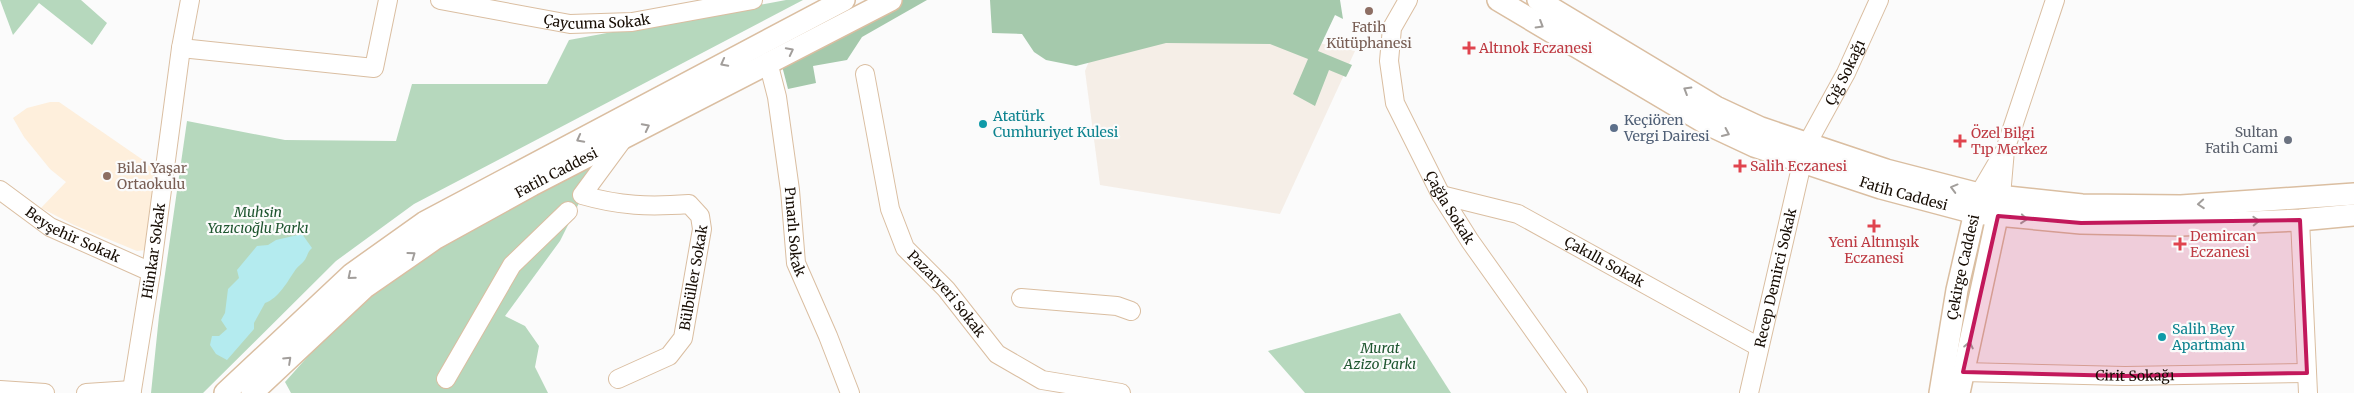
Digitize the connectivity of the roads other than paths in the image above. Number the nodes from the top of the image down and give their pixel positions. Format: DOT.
graph roads {
  1 [pos="190,0"];
  2 [pos="388,0"];
  3 [pos="440,0"];
  4 [pos="753,0"];
  5 [pos="844,0"];
  6 [pos="892,0"];
  7 [pos="1408,0"];
  8 [pos="1498,0"];
  9 [pos="1538,0"];
  10 [pos="1879,0"];
  11 [pos="2055,0"];
  12 [pos="690,6"];
  13 [pos="181,48"];
  14 [pos="768,62"];
  15 [pos="864,74"];
  16 [pos="624,138"];
  17 [pos="2005,150"];
  18 [pos="1805,153"];
  19 [pos="0,190"];
  20 [pos="2354,194"];
  21 [pos="1441,195"];
  22 [pos="1977,204"];
  23 [pos="2000,206"];
  24 [pos="568,211"];
  25 [pos="2354,215"];
  26 [pos="2300,220"];
  27 [pos="151,272"];
  28 [pos="1021,298"];
  29 [pos="1131,311"];
  30 [pos="1759,347"];
  31 [pos="1963,372"];
  32 [pos="2307,374"];
  33 [pos="446,379"];
  34 [pos="618,379"];
  35 [pos="2123,385"];
  36 [pos="0,390"];
  37 [pos="130,391"];
  38 [pos="45,393"];
  39 [pos="86,393"];
  40 [pos="225,393"];
  41 [pos="252,393"];
  42 [pos="850,393"];
  43 [pos="1121,393"];
  44 [pos="1578,393"];
  45 [pos="1749,393"];
  46 [pos="1940,393"];
  47 [pos="1959,393"];
  48 [pos="2308,393"];
  1 -- 13 [label="street, Hünkar Sokak"];
  2 -- 13 [label="street"];
  3 -- 12 [label="street, Çaycuma Sokak"];
  4 -- 12 [label="street, Çaycuma Sokak"];
  5 -- 40 [label="main road, Fatih Caddesi, one-way"];
  14 -- 6 [label="main road, Fatih Caddesi, one-way"];
  7 -- 21 [label="street, Çağla Sokak"];
  8 -- 18 [label="main road, Fatih Caddesi, one-way"];
  18 -- 9 [label="main road, Fatih Caddesi, one-way"];
  10 -- 18 [label="street, Çığ Sokağı"];
  11 -- 17 [label="street, Çekirge Caddesi"];
  13 -- 27 [label="street, Hünkar Sokak"];
  16 -- 14 [label="main road, Fatih Caddesi, one-way"];
  14 -- 42 [label="street, Pınarlı Sokak"];
  15 -- 43 [label="street, Pazaryeri Sokak"];
  16 -- 34 [label="street, Bülbüller Sokak"];
  41 -- 16 [label="main road, Fatih Caddesi, one-way"];
  17 -- 22 [label="street, Çekirge Caddesi"];
  17 -- 23 [label="street, Çekirge Caddesi"];
  18 -- 22 [label="main road, Fatih Caddesi"];
  18 -- 30 [label="street, Recep Demirci Sokak"];
  19 -- 27 [label="street, Beyşehir Sokak"];
  20 -- 23 [label="main road, Fatih Caddesi, one-way"];
  21 -- 30 [label="street, Çakıllı Sokak"];
  21 -- 44 [label="street, Çağla Sokak"];
  22 -- 23 [label="main road, Fatih Caddesi"];
  22 -- 46 [label="main road, Çekirge Caddesi"];
  23 -- 26 [label="main road, Fatih Caddesi, one-way"];
  31 -- 23 [label="main road, Çekirge Caddesi, one-way"];
  24 -- 33 [label="street"];
  25 -- 26 [label="main road, Fatih Caddesi"];
  26 -- 32 [label="street"];
  27 -- 37 [label="street, Hünkar Sokak"];
  28 -- 29 [label="street"];
  30 -- 45 [label="street, Recep Demirci Sokak"];
  31 -- 35 [label="street, Cirit Sokağı"];
  31 -- 47 [label="main road, Çekirge Caddesi"];
  32 -- 35 [label="street, Cirit Sokağı"];
  32 -- 48 [label="street"];
  36 -- 38 [label="street"];
  37 -- 39 [label="street"];
}
